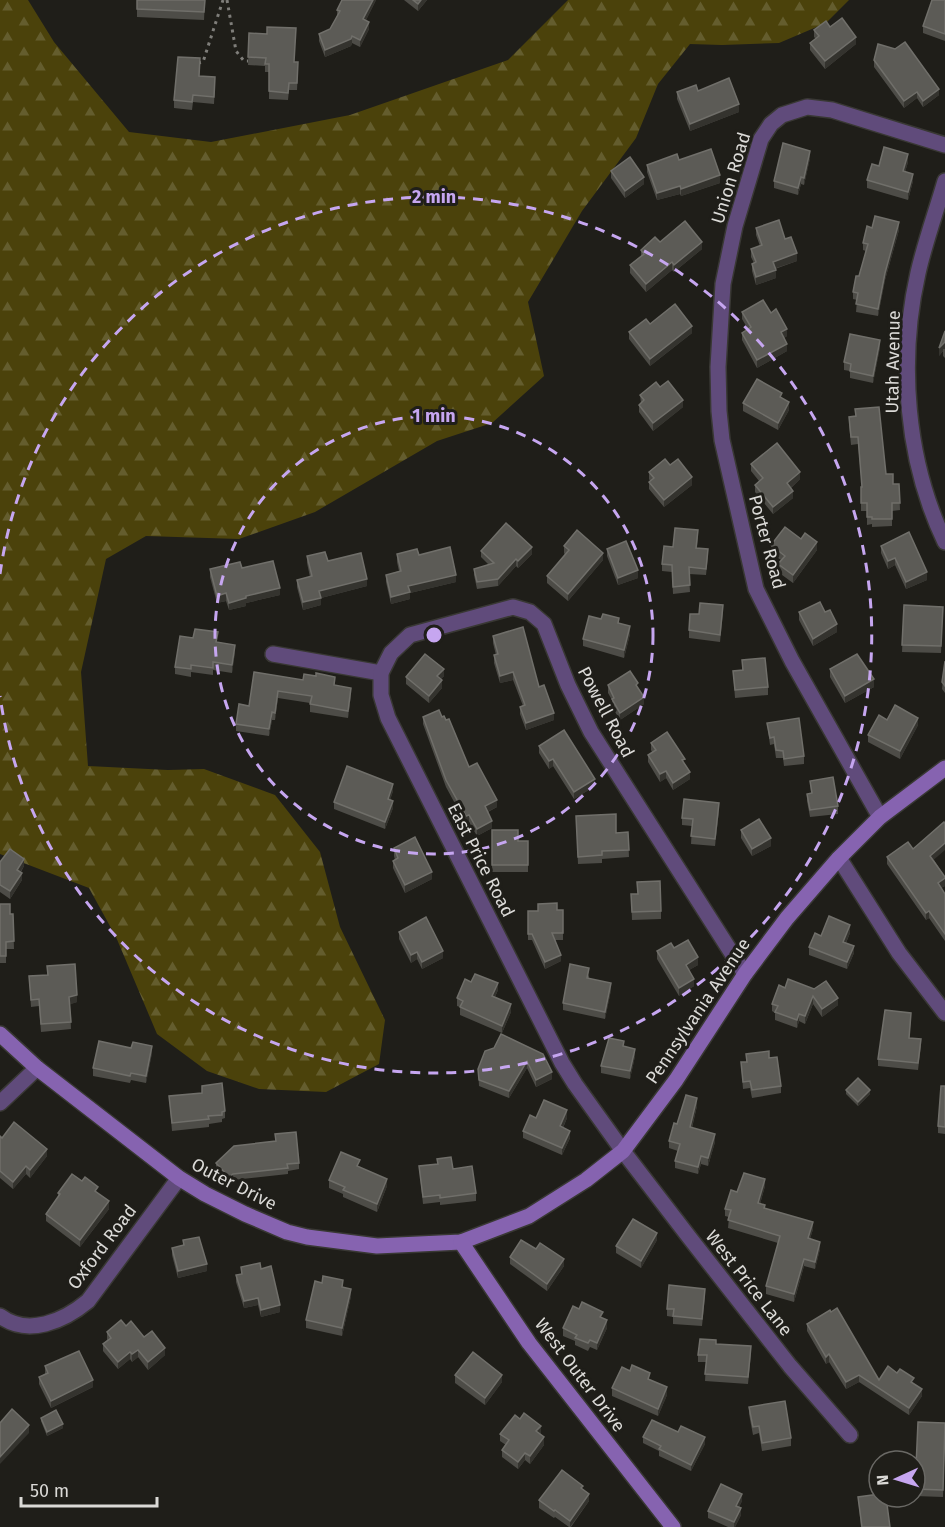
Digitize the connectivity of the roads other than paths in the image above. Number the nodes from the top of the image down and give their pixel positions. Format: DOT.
graph roads {
  1 [pos="945,145"];
  2 [pos="945,181"];
  3 [pos="723,284"];
  4 [pos="945,542"];
  5 [pos="273,654"];
  6 [pos="381,673"];
  7 [pos="945,768"];
  8 [pos="880,817"];
  9 [pos="839,858"];
  10 [pos="745,974"];
  11 [pos="945,1012"];
  12 [pos="0,1034"];
  13 [pos="37,1068"];
  14 [pos="0,1103"];
  15 [pos="623,1151"];
  16 [pos="179,1178"];
  17 [pos="461,1242"];
  18 [pos="4,1319"];
  19 [pos="850,1434"];
  20 [pos="673,1527"];
  1 -- 3 [label="street, Union Road"];
  2 -- 4 [label="street, Utah Avenue"];
  3 -- 8 [label="street, Porter Road"];
  5 -- 6 [label="street"];
  6 -- 10 [label="street, Powell Road"];
  6 -- 15 [label="street, East Price Road"];
  7 -- 8 [label="street, Pennsylvania Avenue"];
  8 -- 9 [label="street, Pennsylvania Avenue"];
  9 -- 10 [label="street, Pennsylvania Avenue"];
  9 -- 11 [label="street"];
  10 -- 15 [label="street, Pennsylvania Avenue"];
  12 -- 13 [label="street, Outer Drive"];
  13 -- 14 [label="street"];
  13 -- 16 [label="street, Outer Drive"];
  15 -- 17 [label="street, Pennsylvania Avenue"];
  15 -- 19 [label="street, West Price Lane"];
  16 -- 17 [label="street, Outer Drive"];
  16 -- 18 [label="street, Oxford Road"];
  17 -- 20 [label="street, West Outer Drive"];
}
